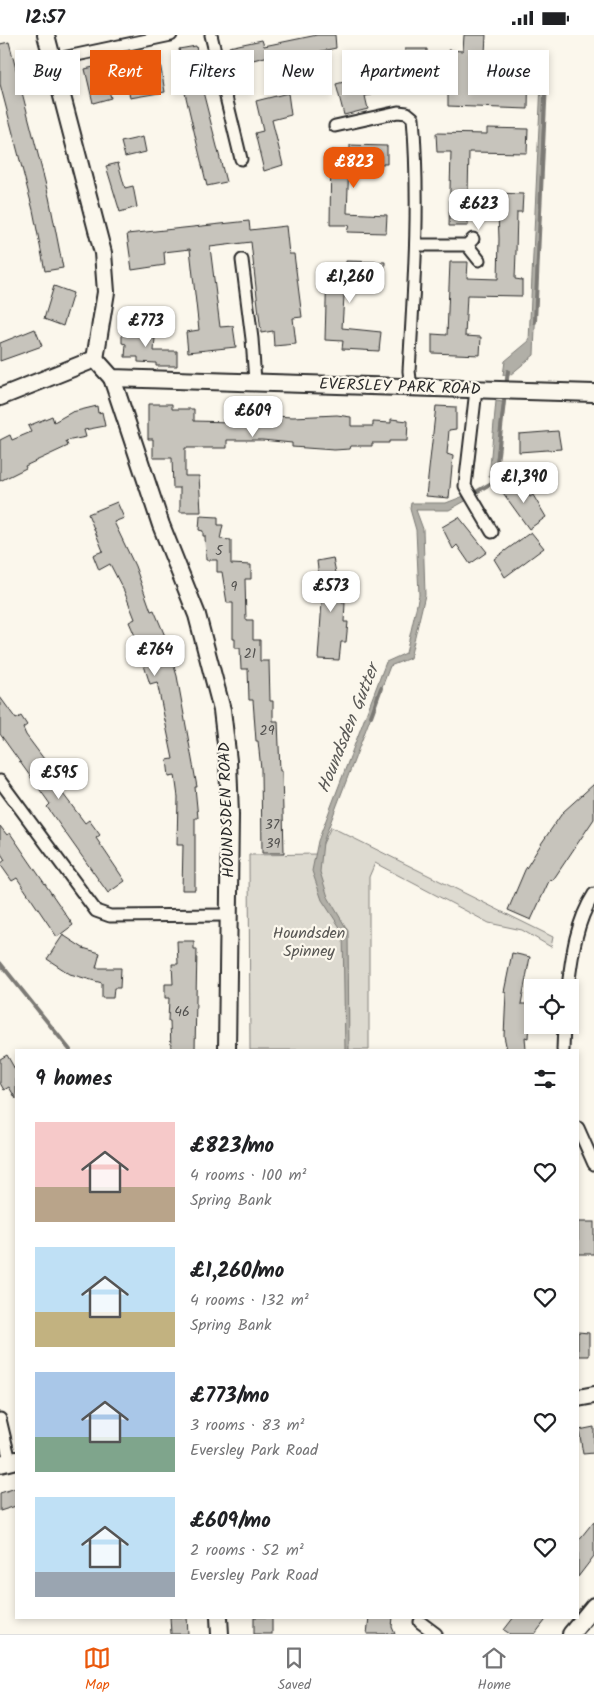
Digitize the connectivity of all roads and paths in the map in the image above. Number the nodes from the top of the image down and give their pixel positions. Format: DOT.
graph roads {
  1 [pos="46,35"];
  2 [pos="171,35"];
  3 [pos="211,35"];
  4 [pos="50,50"];
  5 [pos="80,54"];
  6 [pos="62,95"];
  7 [pos="335,126"];
  8 [pos="241,159"];
  9 [pos="416,245"];
  10 [pos="242,260"];
  11 [pos="479,260"];
  12 [pos="95,359"];
  13 [pos="112,378"];
  14 [pos="254,381"];
  15 [pos="411,388"];
  16 [pos="476,390"];
  17 [pos="594,393"];
  18 [pos="0,397"];
  19 [pos="492,532"];
  20 [pos="0,781"];
  21 [pos="594,894"];
  22 [pos="228,915"];
  23 [pos="569,979"];
  24 [pos="564,1034"];
  25 [pos="227,1049"];
  26 [pos="563,1049"];
  27 [pos="579,1130"];
  28 [pos="594,1164"];
  29 [pos="594,1395"];
  30 [pos="579,1398"];
  31 [pos="0,1419"];
  32 [pos="9,1462"];
  33 [pos="594,1605"];
  34 [pos="219,1619"];
  35 [pos="420,1621"];
  36 [pos="220,1634"];
  37 [pos="436,1634"];
  38 [pos="571,1634"];
  1 -- 4 [label="street"];
  2 -- 5 [label="street"];
  3 -- 8 [label="street"];
  6 -- 12 [label="street"];
  7 -- 9 [label="street"];
  9 -- 11 [label="street"];
  9 -- 15 [label="street"];
  10 -- 14 [label="street"];
  12 -- 13 [label="street"];
  12 -- 18 [label="street"];
  13 -- 14 [label="street, EVERSLEY PARK ROAD"];
  13 -- 22 [label="street, HOUNDSDEN ROAD"];
  14 -- 15 [label="street, EVERSLEY PARK ROAD"];
  15 -- 16 [label="street, EVERSLEY PARK ROAD"];
  16 -- 17 [label="street, EVERSLEY PARK ROAD"];
  16 -- 19 [label="street"];
  20 -- 22 [label="street"];
  21 -- 23 [label="street"];
  22 -- 25 [label="street, HOUNDSDEN ROAD"];
  24 -- 26 [label="street"];
  27 -- 28 [label="street"];
  29 -- 30 [label="street"];
  31 -- 32 [label="street"];
  33 -- 38 [label="street"];
  34 -- 36 [label="street"];
  35 -- 37 [label="street"];
}
